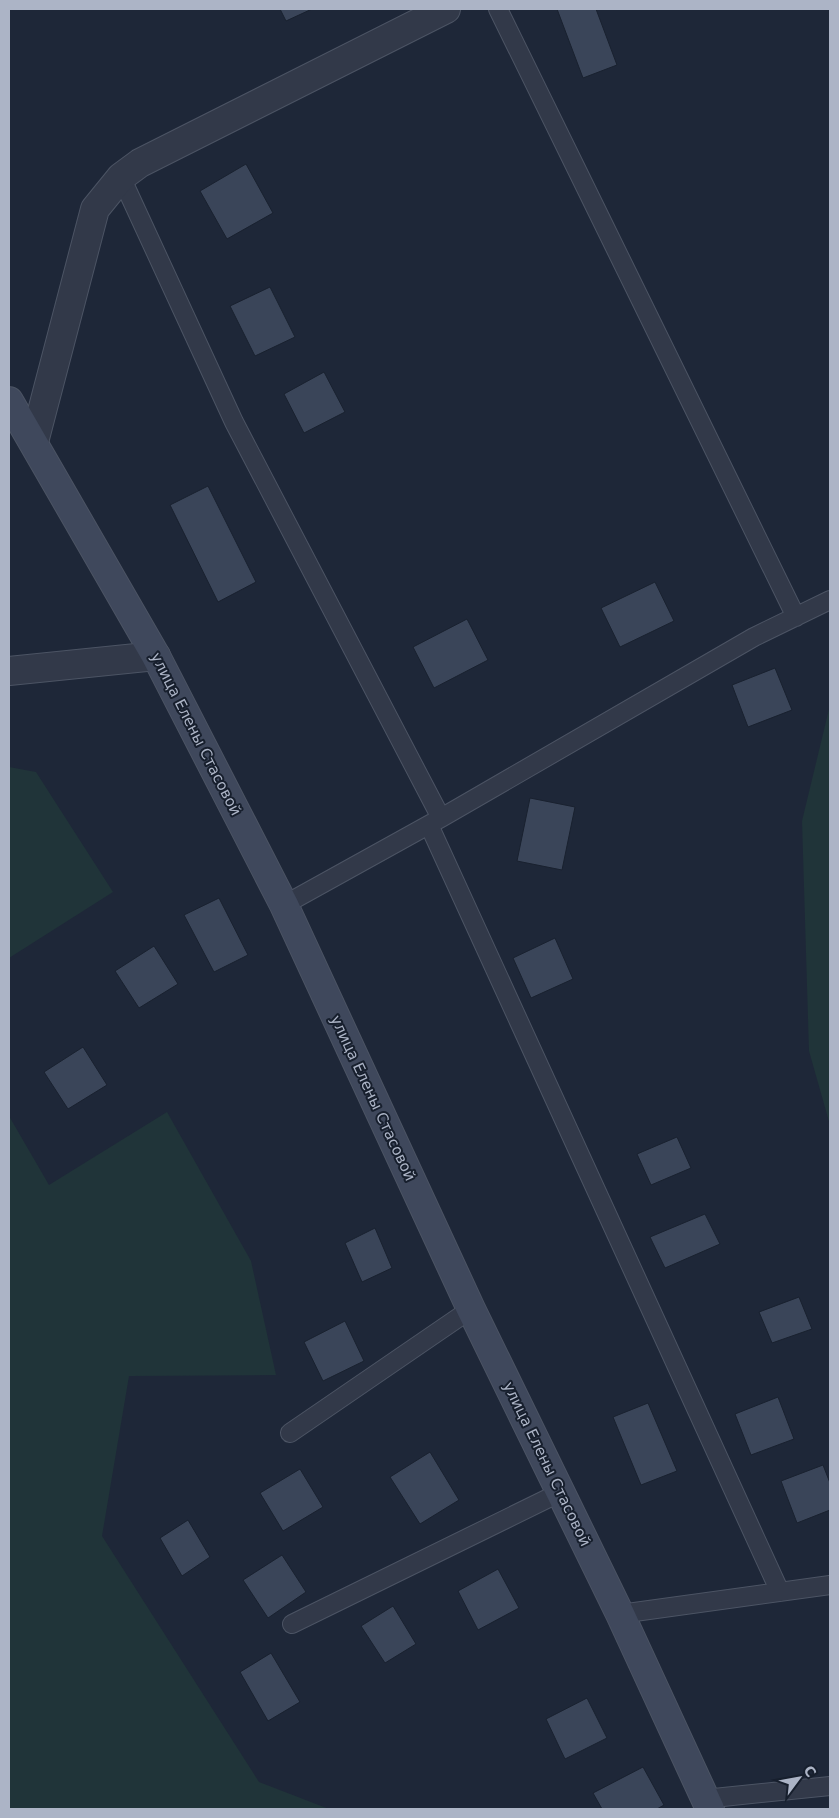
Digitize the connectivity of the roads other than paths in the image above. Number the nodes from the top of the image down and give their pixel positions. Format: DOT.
graph roads {
  1 [pos="446,9"];
  2 [pos="498,9"];
  3 [pos="121,177"];
  4 [pos="9,401"];
  5 [pos="34,442"];
  6 [pos="830,600"];
  7 [pos="796,617"];
  8 [pos="156,656"];
  9 [pos="9,671"];
  10 [pos="435,821"];
  11 [pos="284,905"];
  12 [pos="471,1308"];
  13 [pos="290,1433"];
  14 [pos="561,1492"];
  15 [pos="830,1585"];
  16 [pos="780,1592"];
  17 [pos="620,1614"];
  18 [pos="292,1624"];
  19 [pos="830,1786"];
  20 [pos="707,1804"];
  1 -- 3 [label="street"];
  2 -- 7 [label="lane"];
  3 -- 5 [label="street"];
  3 -- 10 [label="lane"];
  4 -- 5 [label="main road, улица Елены Стасовой"];
  5 -- 8 [label="main road, улица Елены Стасовой"];
  6 -- 7 [label="lane"];
  7 -- 10 [label="lane"];
  8 -- 9 [label="street"];
  8 -- 11 [label="main road, улица Елены Стасовой"];
  10 -- 11 [label="lane"];
  10 -- 16 [label="lane"];
  11 -- 12 [label="main road, улица Елены Стасовой"];
  12 -- 13 [label="lane"];
  12 -- 14 [label="main road, улица Елены Стасовой"];
  14 -- 17 [label="main road, улица Елены Стасовой"];
  14 -- 18 [label="lane"];
  15 -- 16 [label="lane"];
  16 -- 17 [label="lane"];
  17 -- 20 [label="main road, улица Елены Стасовой"];
  19 -- 20 [label="lane"];
}
